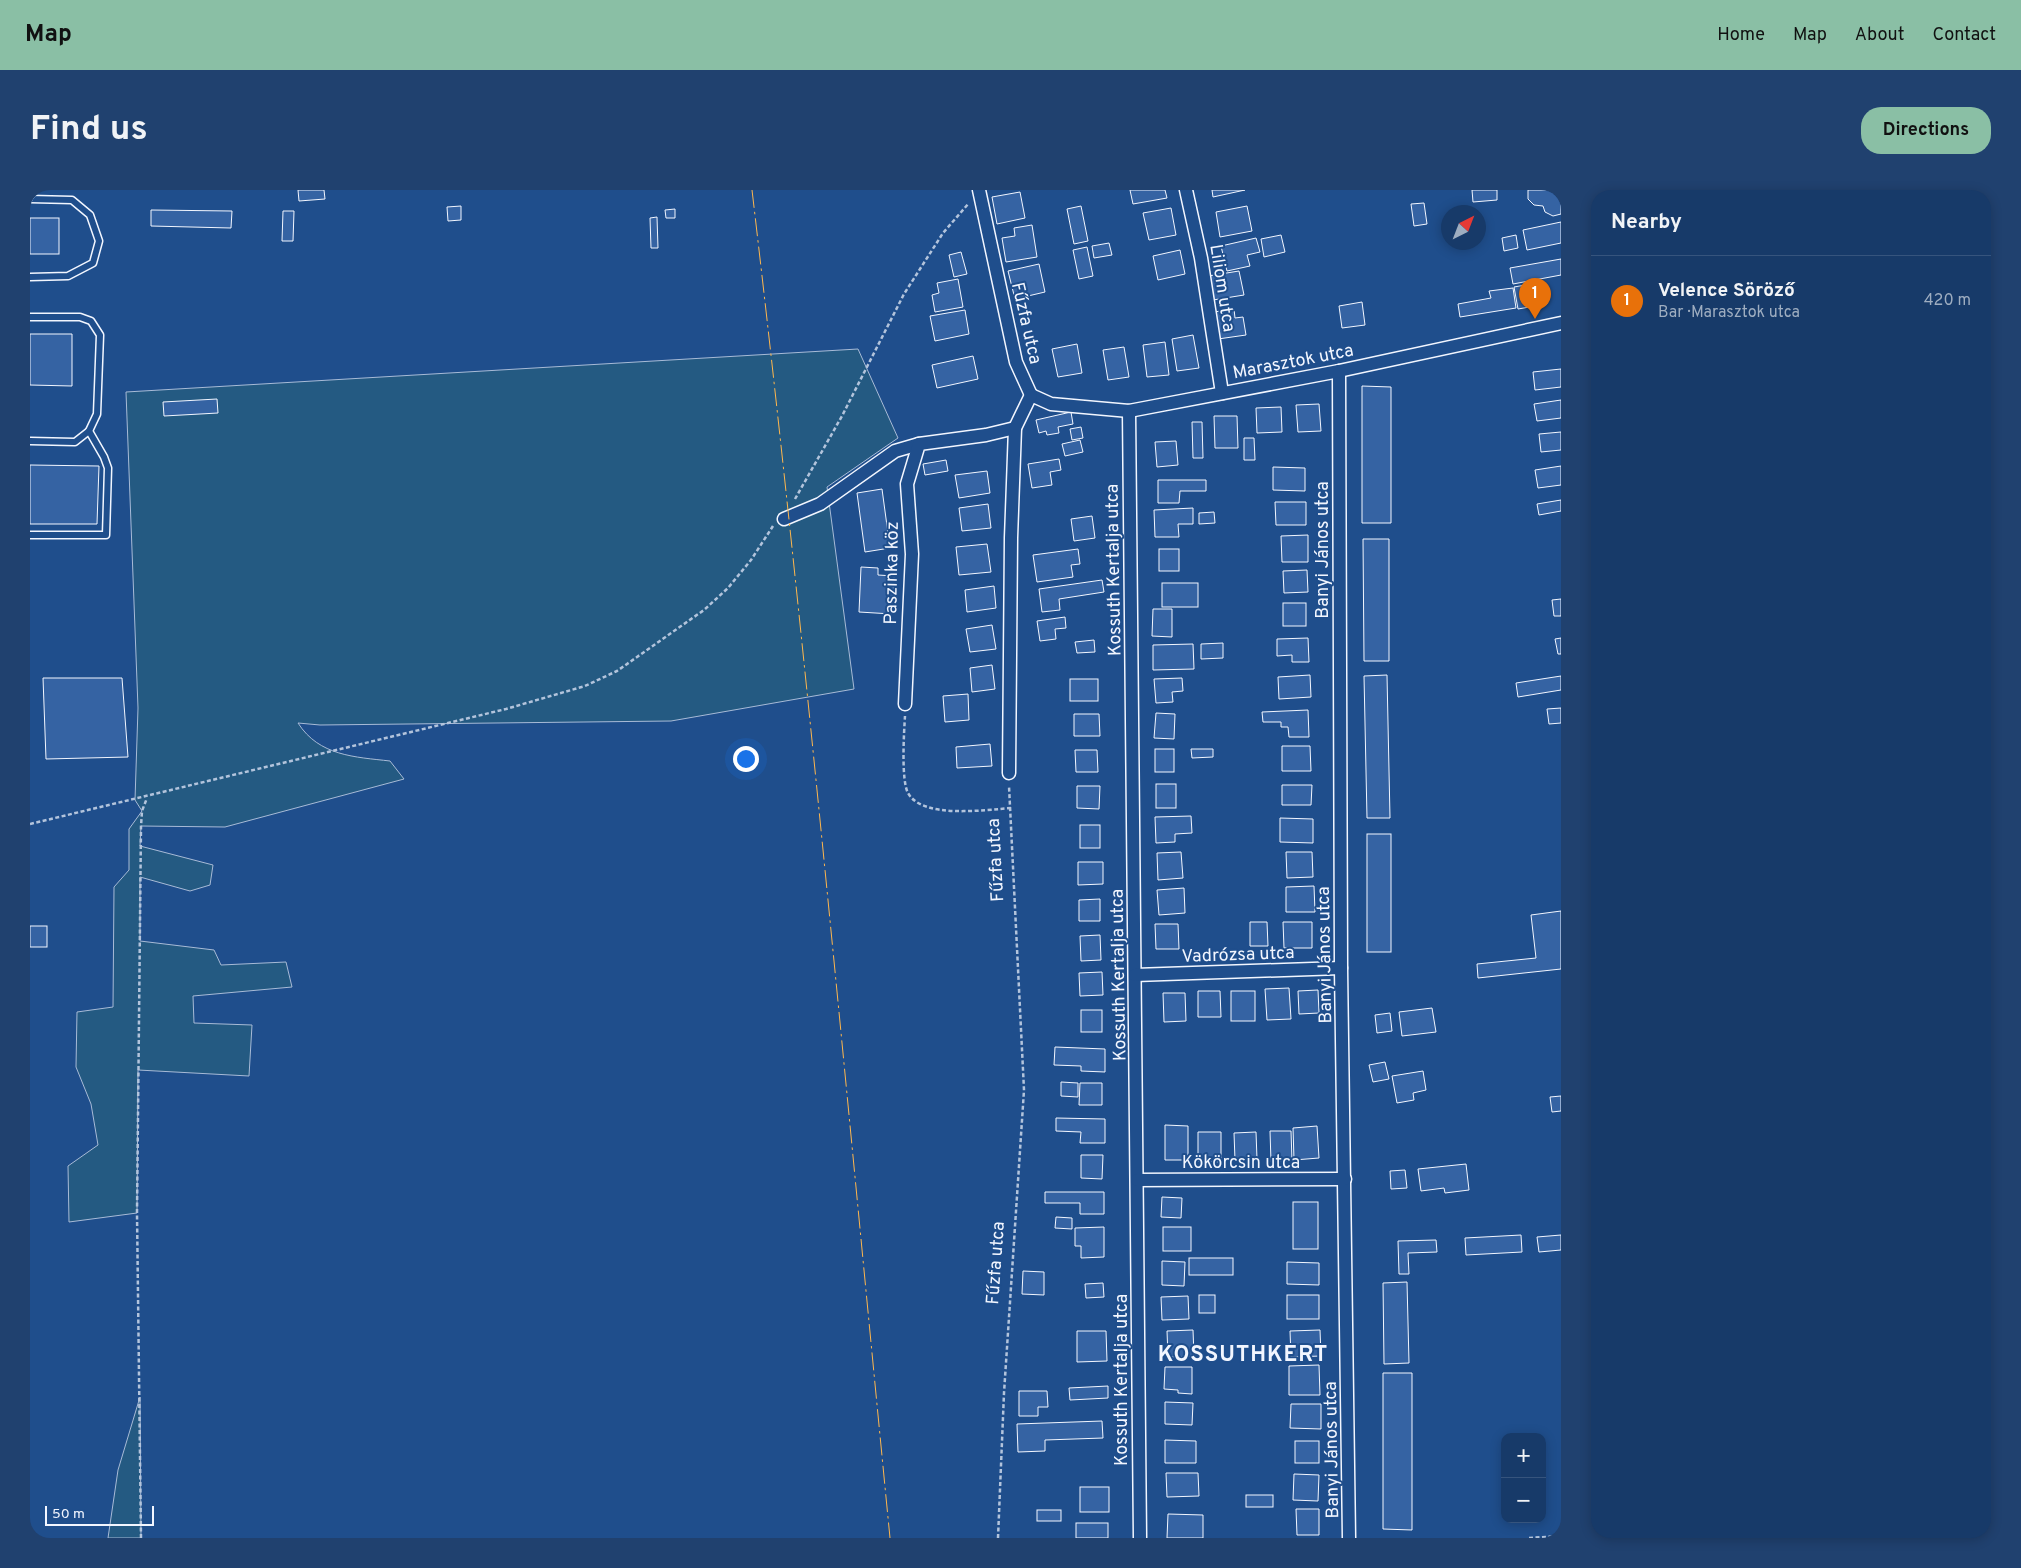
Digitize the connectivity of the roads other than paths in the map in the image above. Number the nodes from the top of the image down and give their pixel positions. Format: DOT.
graph roads {
  1 [pos="980,190"];
  2 [pos="1186,190"];
  3 [pos="30,199"];
  4 [pos="30,277"];
  5 [pos="30,317"];
  6 [pos="1561,323"];
  7 [pos="1339,371"];
  8 [pos="1222,393"];
  9 [pos="1031,395"];
  10 [pos="1129,411"];
  11 [pos="1015,428"];
  12 [pos="89,431"];
  13 [pos="30,441"];
  14 [pos="919,444"];
  15 [pos="784,518"];
  16 [pos="30,535"];
  17 [pos="905,704"];
  18 [pos="1009,773"];
  19 [pos="1341,968"];
  20 [pos="1135,975"];
  21 [pos="1137,1180"];
  22 [pos="1345,1180"];
  23 [pos="1140,1538"];
  24 [pos="1349,1538"];
  1 -- 9 [label="street, Fűzfa utca"];
  2 -- 8 [label="street, Liliom utca"];
  3 -- 4 [label="lane"];
  5 -- 12 [label="lane"];
  6 -- 7 [label="street, Marasztok utca"];
  7 -- 8 [label="street, Marasztok utca"];
  7 -- 19 [label="street, Banyi János utca"];
  8 -- 10 [label="street, Marasztok utca"];
  9 -- 10 [label="street, Marasztok utca"];
  9 -- 11 [label="street"];
  10 -- 20 [label="street, Kossuth Kertalja utca"];
  11 -- 14 [label="street"];
  11 -- 18 [label="street"];
  12 -- 13 [label="lane"];
  12 -- 16 [label="lane"];
  14 -- 15 [label="street"];
  14 -- 17 [label="street, Paszinka köz"];
  19 -- 20 [label="street, Vadrózsa utca"];
  19 -- 22 [label="street, Banyi János utca"];
  20 -- 21 [label="street, Kossuth Kertalja utca"];
  21 -- 22 [label="street, Kökörcsin utca"];
  21 -- 23 [label="street, Kossuth Kertalja utca"];
  22 -- 24 [label="street, Banyi János utca"];
}
